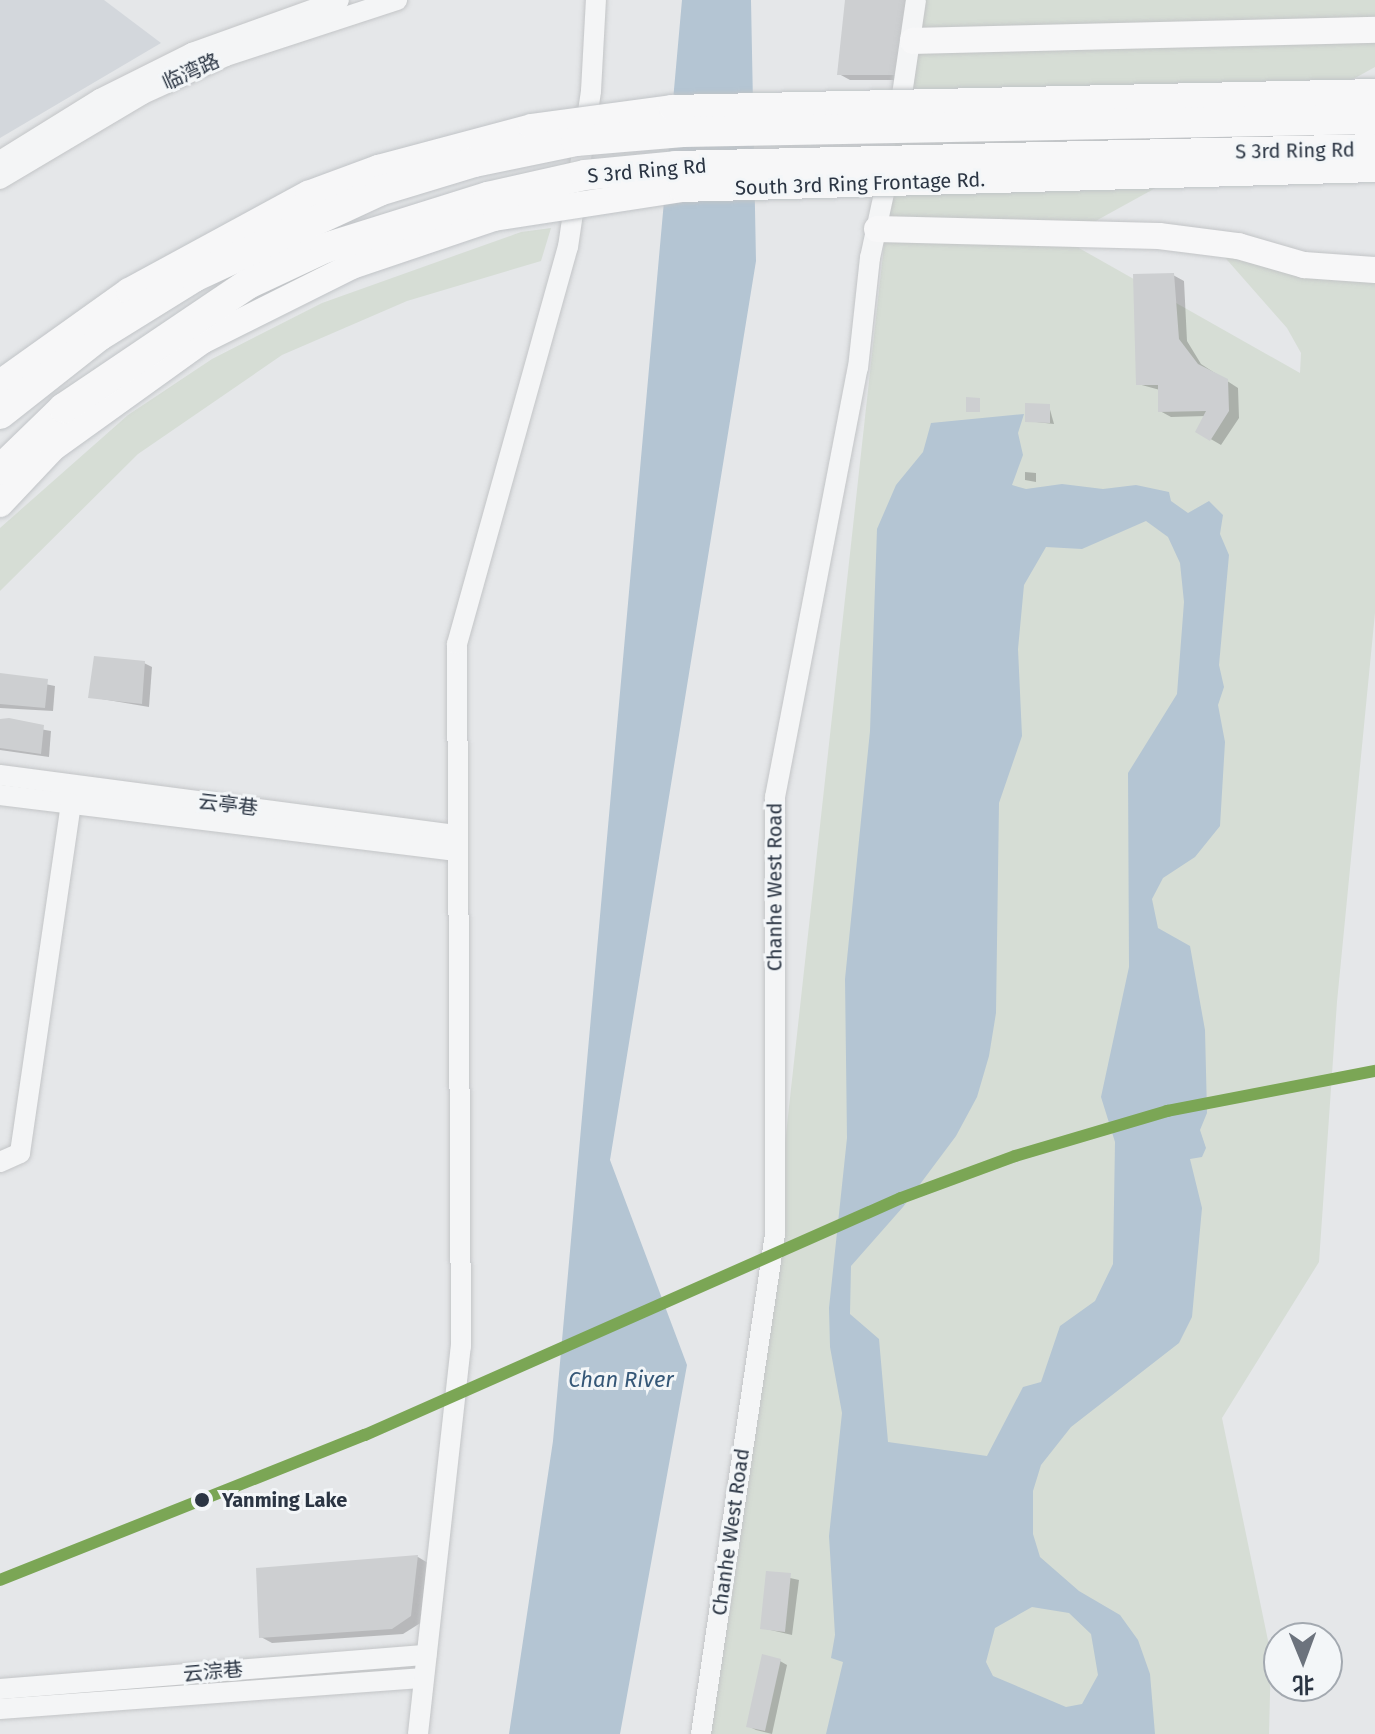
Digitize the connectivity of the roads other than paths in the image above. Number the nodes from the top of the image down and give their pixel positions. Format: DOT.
graph roads {
  1 [pos="339,0"];
  2 [pos="397,0"];
  3 [pos="596,0"];
  4 [pos="916,0"];
  5 [pos="1375,30"];
  6 [pos="913,41"];
  7 [pos="1375,92"];
  8 [pos="1375,119"];
  9 [pos="1375,149"];
  10 [pos="0,161"];
  11 [pos="1375,169"];
  12 [pos="0,179"];
  13 [pos="877,229"];
  14 [pos="1375,270"];
  15 [pos="0,383"];
  16 [pos="0,414"];
  17 [pos="0,470"];
  18 [pos="0,504"];
  19 [pos="0,775"];
  20 [pos="0,795"];
  21 [pos="71,804"];
  22 [pos="455,843"];
  23 [pos="0,1162"];
  24 [pos="427,1655"];
  25 [pos="424,1678"];
  26 [pos="0,1689"];
  27 [pos="0,1709"];
  28 [pos="418,1734"];
  29 [pos="701,1734"];
  1 -- 10 [label="street, 临湾路"];
  2 -- 12 [label="street, 临湾路"];
  3 -- 22 [label="street"];
  4 -- 6 [label="street, Chanhe West Road"];
  5 -- 6 [label="main road"];
  6 -- 13 [label="street, Chanhe West Road"];
  7 -- 15 [label="main road, bridge"];
  8 -- 16 [label="highway, S 3rd Ring Rd, bridge"];
  9 -- 17 [label="highway, S 3rd Ring Rd, bridge"];
  11 -- 18 [label="main road, South 3rd Ring Frontage Rd., bridge"];
  13 -- 14 [label="main road"];
  13 -- 29 [label="street, Chanhe West Road"];
  19 -- 22 [label="street, 云亭巷"];
  20 -- 21 [label="street"];
  21 -- 22 [label="street"];
  21 -- 23 [label="street"];
  22 -- 24 [label="street"];
  24 -- 25 [label="street"];
  24 -- 26 [label="street, 云淙巷"];
  25 -- 27 [label="street, 云淙巷"];
  25 -- 28 [label="street"];
}
